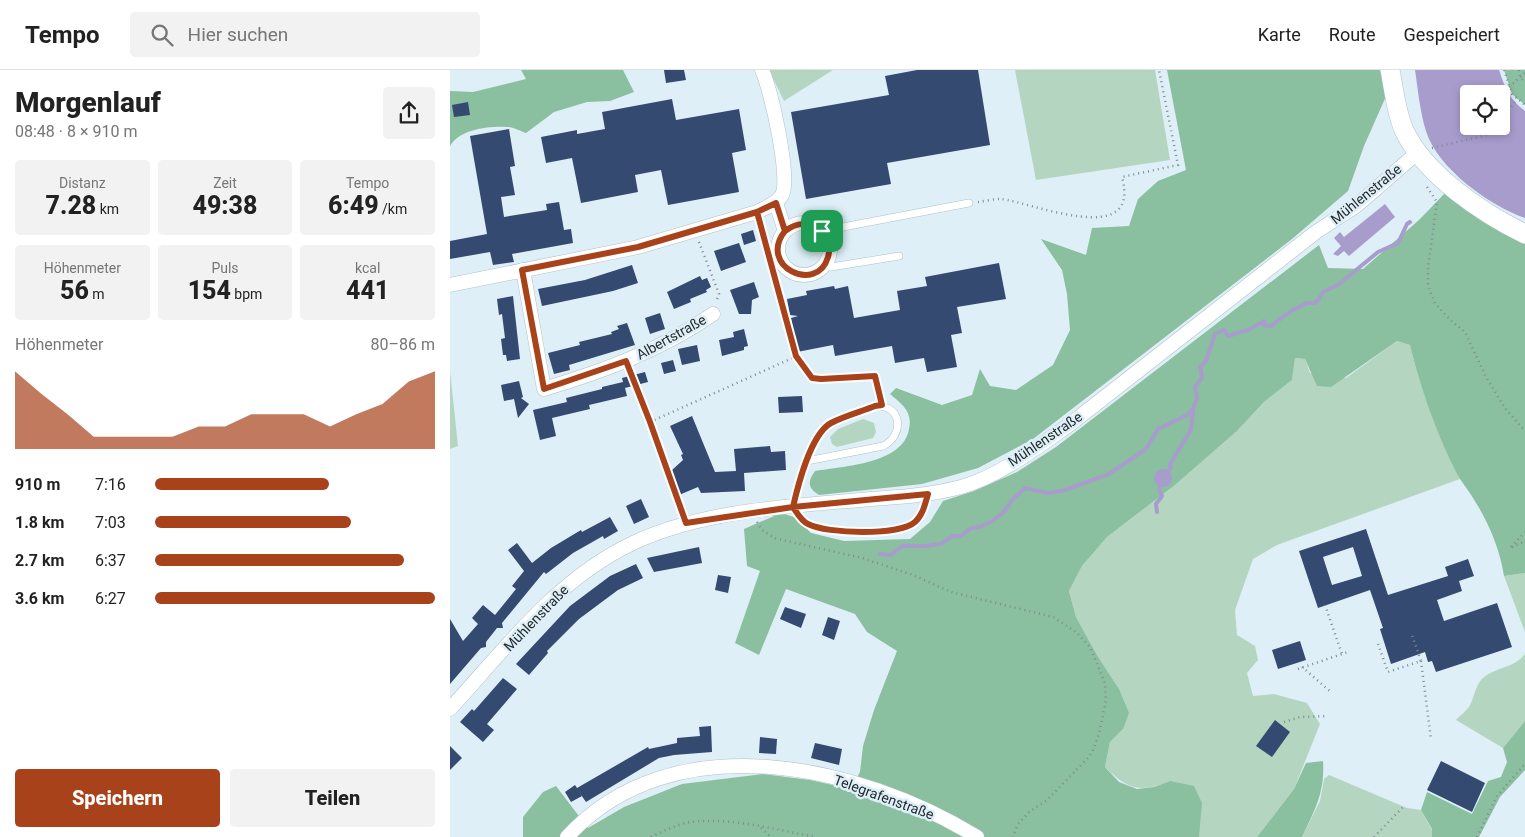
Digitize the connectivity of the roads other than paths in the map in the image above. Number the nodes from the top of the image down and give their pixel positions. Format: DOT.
graph roads {
  1 [pos="762,70"];
  2 [pos="1390,70"];
  3 [pos="1425,150"];
  4 [pos="969,202"];
  5 [pos="776,203"];
  6 [pos="785,231"];
  7 [pos="822,231"];
  8 [pos="1525,234"];
  9 [pos="899,256"];
  10 [pos="824,266"];
  11 [pos="522,270"];
  12 [pos="450,285"];
  13 [pos="713,314"];
  14 [pos="808,461"];
  15 [pos="928,494"];
  16 [pos="793,507"];
  17 [pos="450,708"];
  18 [pos="567,837"];
  19 [pos="977,837"];
  1 -- 5 [label="street"];
  2 -- 3 [label="main road"];
  3 -- 8 [label="main road"];
  3 -- 15 [label="street, Mühlenstraße"];
  4 -- 7 [label="lane"];
  5 -- 6 [label="street"];
  5 -- 11 [label="street"];
  6 -- 7 [label="street"];
  6 -- 10 [label="street"];
  7 -- 10 [label="street"];
  9 -- 10 [label="lane"];
  11 -- 12 [label="street"];
  11 -- 13 [label="street, Albertstraße"];
  14 -- 14 [label="lane"];
  14 -- 16 [label="lane"];
  15 -- 16 [label="street, Mühlenstraße"];
  15 -- 16 [label="lane"];
  16 -- 17 [label="street, Mühlenstraße"];
  18 -- 19 [label="street, Telegrafenstraße"];
}
